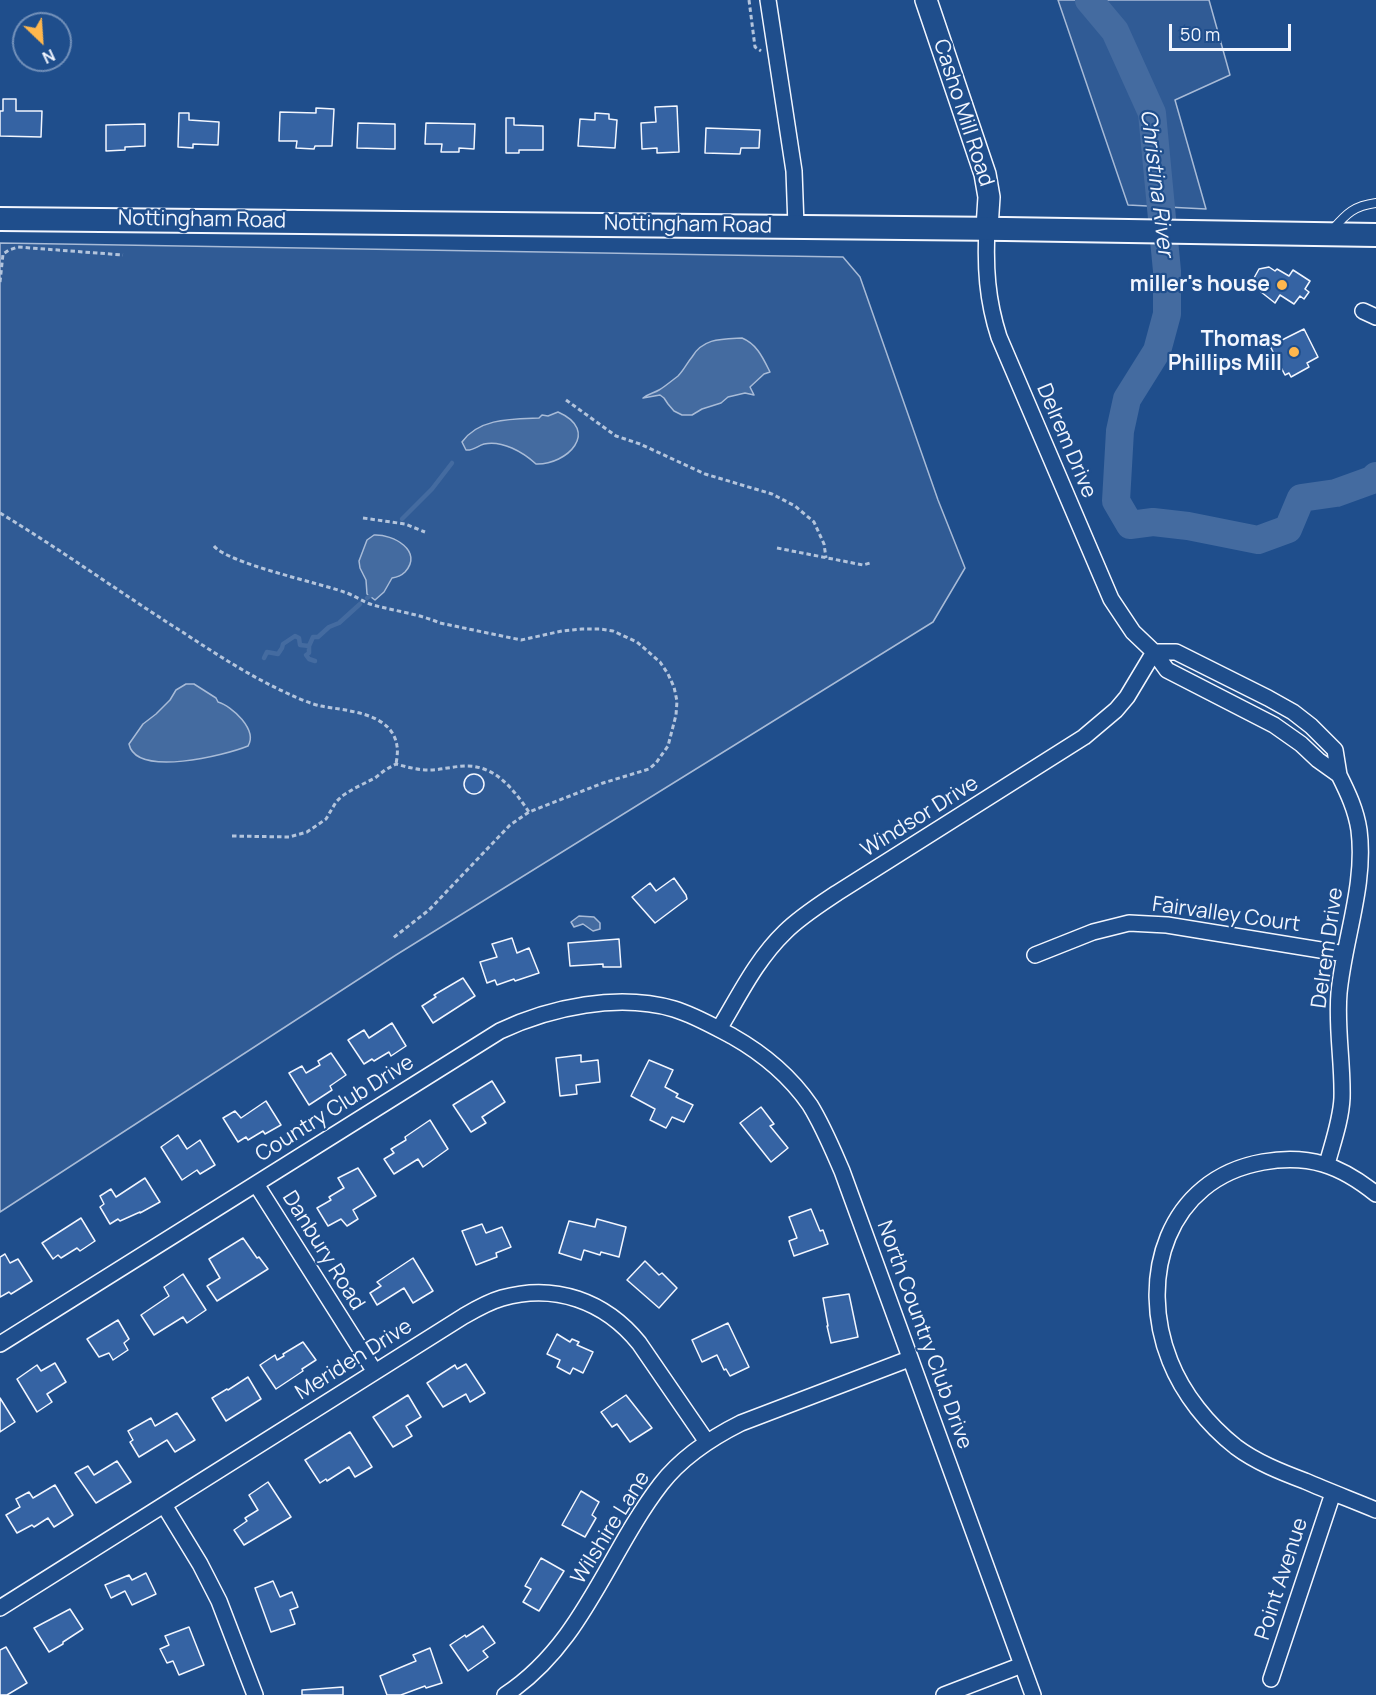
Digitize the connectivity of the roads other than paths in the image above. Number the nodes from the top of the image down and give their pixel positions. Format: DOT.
graph roads {
  1 [pos="768,0"];
  2 [pos="926,0"];
  3 [pos="1376,203"];
  4 [pos="0,219"];
  5 [pos="796,226"];
  6 [pos="987,228"];
  7 [pos="1329,234"];
  8 [pos="1376,235"];
  9 [pos="1154,652"];
  10 [pos="1339,775"];
  11 [pos="1344,954"];
  12 [pos="1035,956"];
  13 [pos="719,1029"];
  14 [pos="1327,1164"];
  15 [pos="256,1184"];
  16 [pos="1376,1194"];
  17 [pos="0,1344"];
  18 [pos="909,1359"];
  19 [pos="375,1372"];
  20 [pos="707,1442"];
  21 [pos="1333,1493"];
  22 [pos="164,1504"];
  23 [pos="1376,1510"];
  24 [pos="0,1608"];
  25 [pos="1022,1665"];
  26 [pos="1271,1679"];
  27 [pos="255,1695"];
  28 [pos="505,1695"];
  29 [pos="944,1695"];
  30 [pos="1033,1695"];
  1 -- 5 [label="street"];
  2 -- 6 [label="street, Casho Mill Road"];
  3 -- 7 [label="lane"];
  4 -- 5 [label="main road, Nottingham Road"];
  5 -- 6 [label="main road, Nottingham Road"];
  6 -- 7 [label="main road, Nottingham Road"];
  6 -- 9 [label="street, Delrem Drive"];
  7 -- 8 [label="main road, Nottingham Road"];
  9 -- 10 [label="street, Delrem Drive"];
  9 -- 10 [label="street, Delrem Drive"];
  9 -- 13 [label="street, Windsor Drive"];
  10 -- 11 [label="street, Delrem Drive"];
  11 -- 12 [label="street, Fairvalley Court"];
  11 -- 14 [label="street, Delrem Drive"];
  13 -- 15 [label="street, Country Club Drive"];
  13 -- 18 [label="street, North Country Club Drive"];
  14 -- 16 [label="street"];
  14 -- 21 [label="street"];
  15 -- 17 [label="street, Country Club Drive"];
  15 -- 19 [label="street, Danbury Road"];
  18 -- 20 [label="street, Wilshire Lane"];
  18 -- 25 [label="street, North Country Club Drive"];
  19 -- 20 [label="street, Meriden Drive"];
  19 -- 22 [label="street, Meriden Drive"];
  20 -- 28 [label="street, Wilshire Lane"];
  21 -- 23 [label="street"];
  21 -- 26 [label="street, Point Avenue"];
  22 -- 24 [label="street, Meriden Drive"];
  22 -- 27 [label="street"];
  25 -- 29 [label="street"];
  25 -- 30 [label="street, North Country Club Drive"];
}
